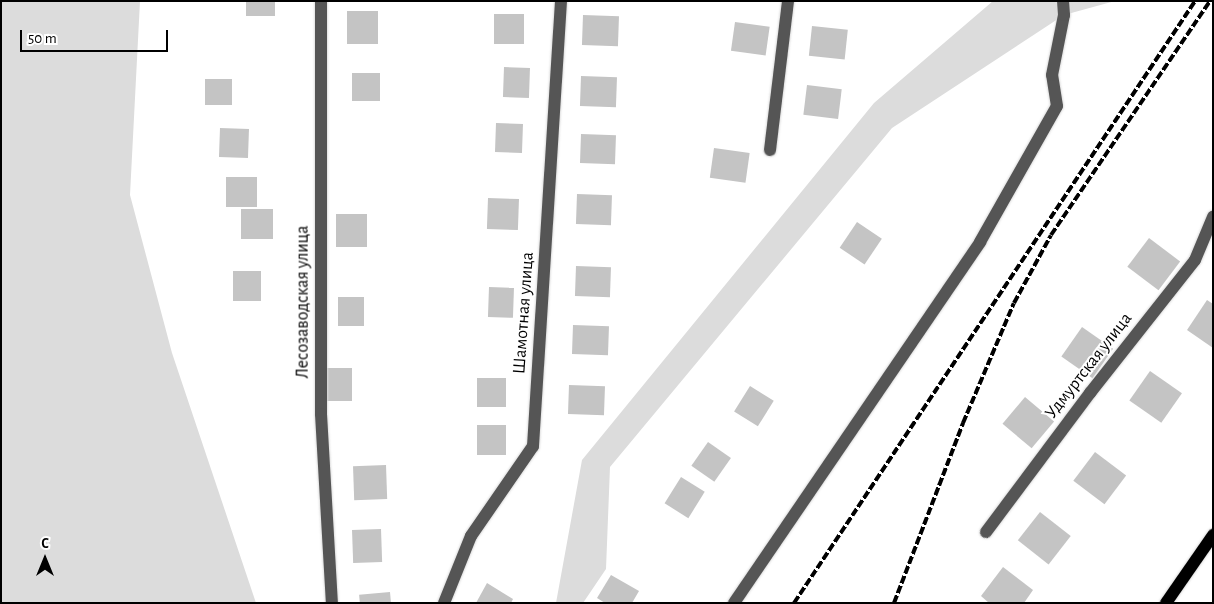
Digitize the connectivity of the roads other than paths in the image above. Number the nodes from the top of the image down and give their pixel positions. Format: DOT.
graph roads {
  1 [pos="322,1"];
  2 [pos="561,1"];
  3 [pos="788,1"];
  4 [pos="1063,1"];
  5 [pos="770,150"];
  6 [pos="1213,217"];
  7 [pos="986,532"];
  8 [pos="1213,535"];
  9 [pos="332,603"];
  10 [pos="444,603"];
  11 [pos="734,603"];
  12 [pos="1166,603"];
  1 -- 9 [label="street, Лесозаводская улица"];
  2 -- 10 [label="street, Шамотная улица"];
  3 -- 5 [label="street"];
  4 -- 11 [label="street"];
  6 -- 7 [label="street, Удмуртская улица"];
  8 -- 12 [label="main road"];
}
